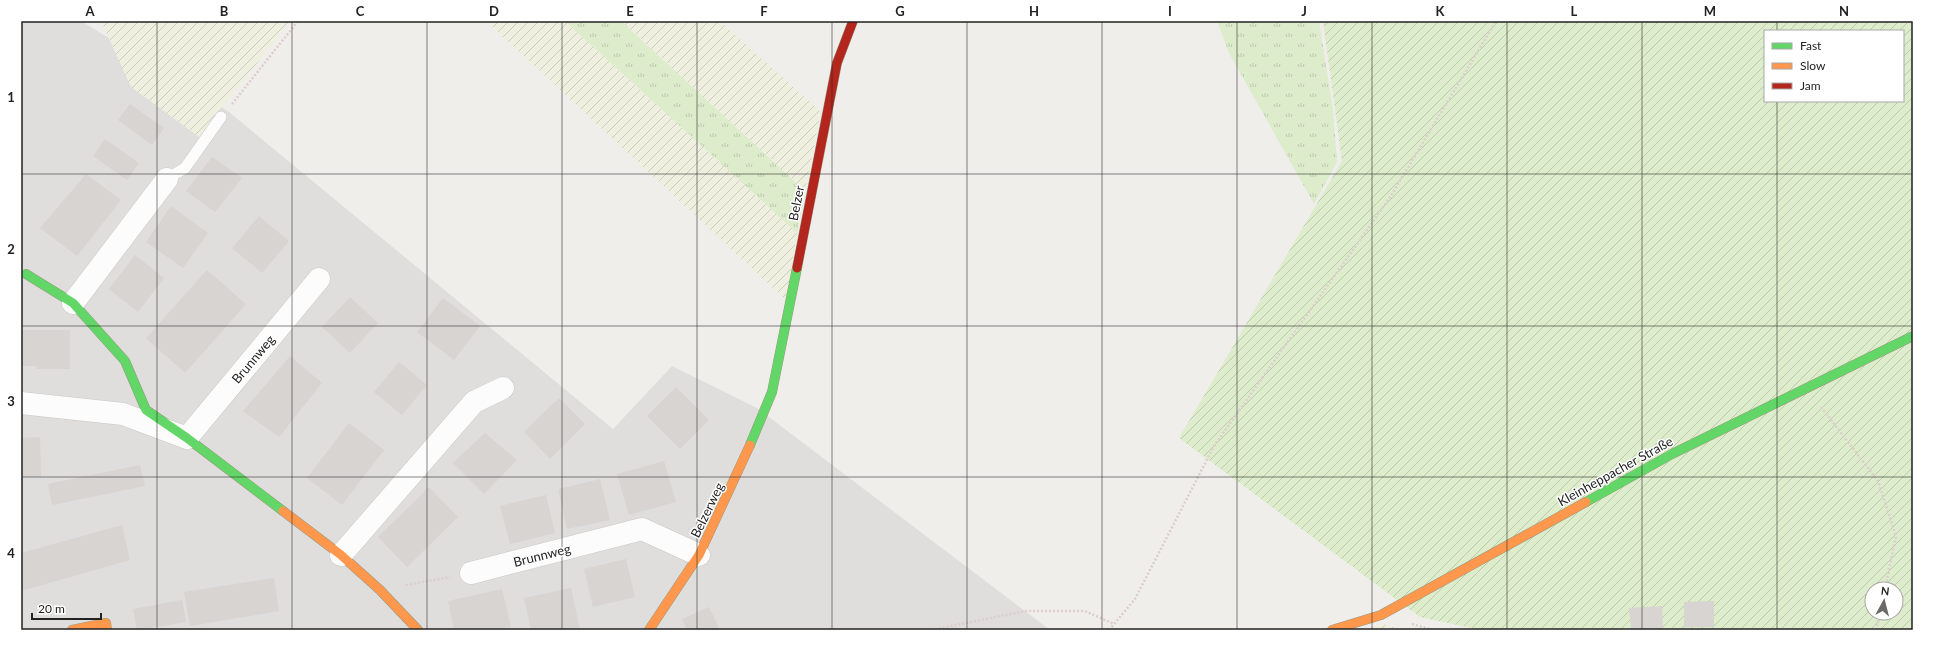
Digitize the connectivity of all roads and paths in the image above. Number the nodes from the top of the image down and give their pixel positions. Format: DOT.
graph roads {
  1 [pos="298,21"];
  2 [pos="853,21"];
  3 [pos="1496,21"];
  4 [pos="221,117"];
  5 [pos="167,179"];
  6 [pos="23,271"];
  7 [pos="319,279"];
  8 [pos="73,303"];
  9 [pos="1913,336"];
  10 [pos="503,388"];
  11 [pos="1808,388"];
  12 [pos="772,392"];
  13 [pos="21,404"];
  14 [pos="187,438"];
  15 [pos="341,555"];
  16 [pos="699,555"];
  17 [pos="471,573"];
  18 [pos="1887,581"];
  19 [pos="380,590"];
  20 [pos="1114,624"];
  21 [pos="72,630"];
  22 [pos="107,630"];
  23 [pos="418,630"];
  24 [pos="648,630"];
  25 [pos="932,630"];
  26 [pos="1109,630"];
  27 [pos="1332,630"];
  1 -- 4 [label="path"];
  2 -- 12 [label="street, Belzer"];
  3 -- 20 [label="path"];
  4 -- 5 [label="lane"];
  5 -- 8 [label="street"];
  6 -- 8 [label="street"];
  7 -- 14 [label="street, Brunnweg"];
  8 -- 14 [label="street"];
  9 -- 11 [label="street, Kleinheppacher Straße"];
  10 -- 15 [label="street"];
  11 -- 18 [label="path"];
  11 -- 27 [label="street, Kleinheppacher Straße"];
  12 -- 16 [label="street, Belzerweg"];
  13 -- 14 [label="street"];
  14 -- 15 [label="street"];
  15 -- 19 [label="street"];
  16 -- 17 [label="street, Brunnweg"];
  16 -- 24 [label="street, Belzerweg"];
  17 -- 19 [label="path"];
  19 -- 23 [label="street"];
  20 -- 25 [label="path"];
  20 -- 26 [label="path"];
  21 -- 22 [label="street"];
}
